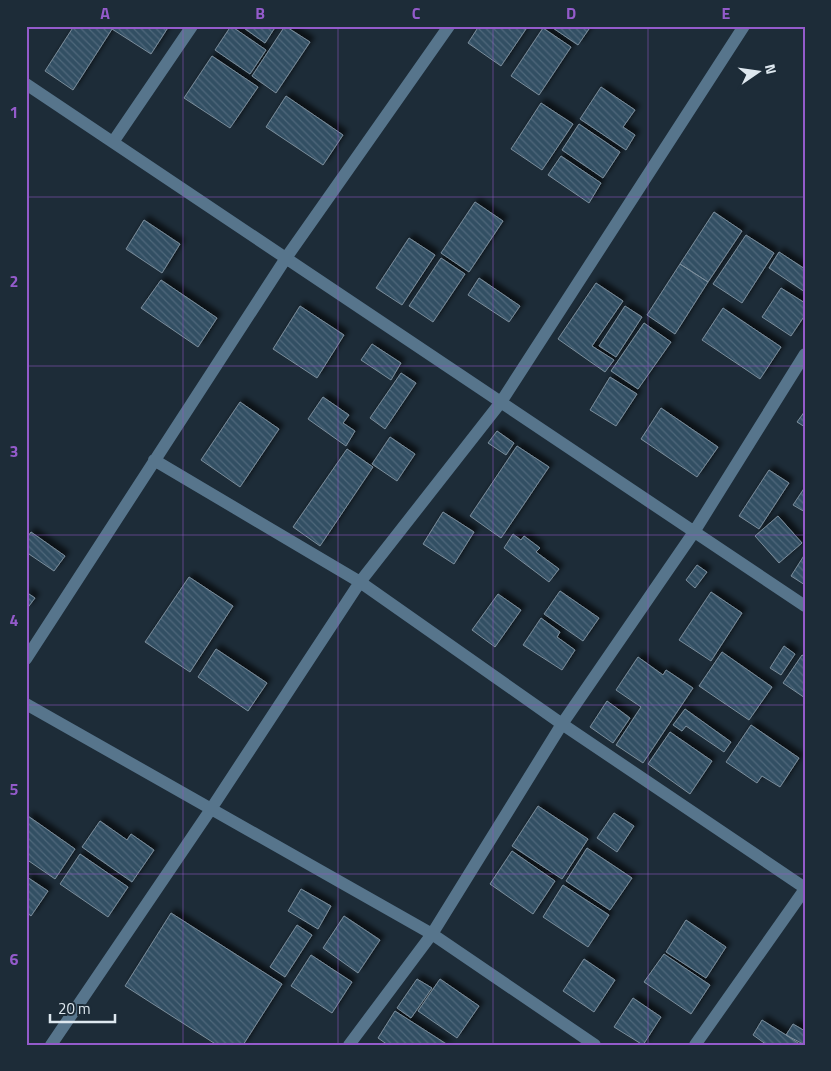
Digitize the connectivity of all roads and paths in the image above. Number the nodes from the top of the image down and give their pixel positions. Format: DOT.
graph roads {
  1 [pos="192,26"];
  2 [pos="449,26"];
  3 [pos="744,26"];
  4 [pos="26,84"];
  5 [pos="113,142"];
  6 [pos="286,258"];
  7 [pos="805,354"];
  8 [pos="501,402"];
  9 [pos="154,460"];
  10 [pos="694,532"];
  11 [pos="360,582"];
  12 [pos="805,606"];
  13 [pos="26,659"];
  14 [pos="26,704"];
  15 [pos="562,724"];
  16 [pos="211,809"];
  17 [pos="805,888"];
  18 [pos="432,934"];
  19 [pos="51,1045"];
  20 [pos="349,1045"];
  21 [pos="595,1045"];
  22 [pos="695,1045"];
  1 -- 5 [label="street"];
  2 -- 6 [label="street"];
  3 -- 8 [label="street"];
  4 -- 5 [label="street"];
  5 -- 6 [label="street"];
  6 -- 8 [label="street"];
  6 -- 9 [label="street"];
  7 -- 10 [label="street"];
  8 -- 10 [label="street"];
  8 -- 11 [label="street"];
  9 -- 11 [label="street"];
  9 -- 13 [label="street"];
  10 -- 12 [label="street"];
  10 -- 15 [label="street"];
  11 -- 15 [label="street"];
  11 -- 16 [label="street"];
  14 -- 16 [label="street"];
  15 -- 17 [label="street"];
  15 -- 18 [label="street"];
  16 -- 18 [label="street"];
  16 -- 19 [label="street"];
  17 -- 22 [label="street"];
  18 -- 20 [label="street"];
  18 -- 21 [label="street"];
}
